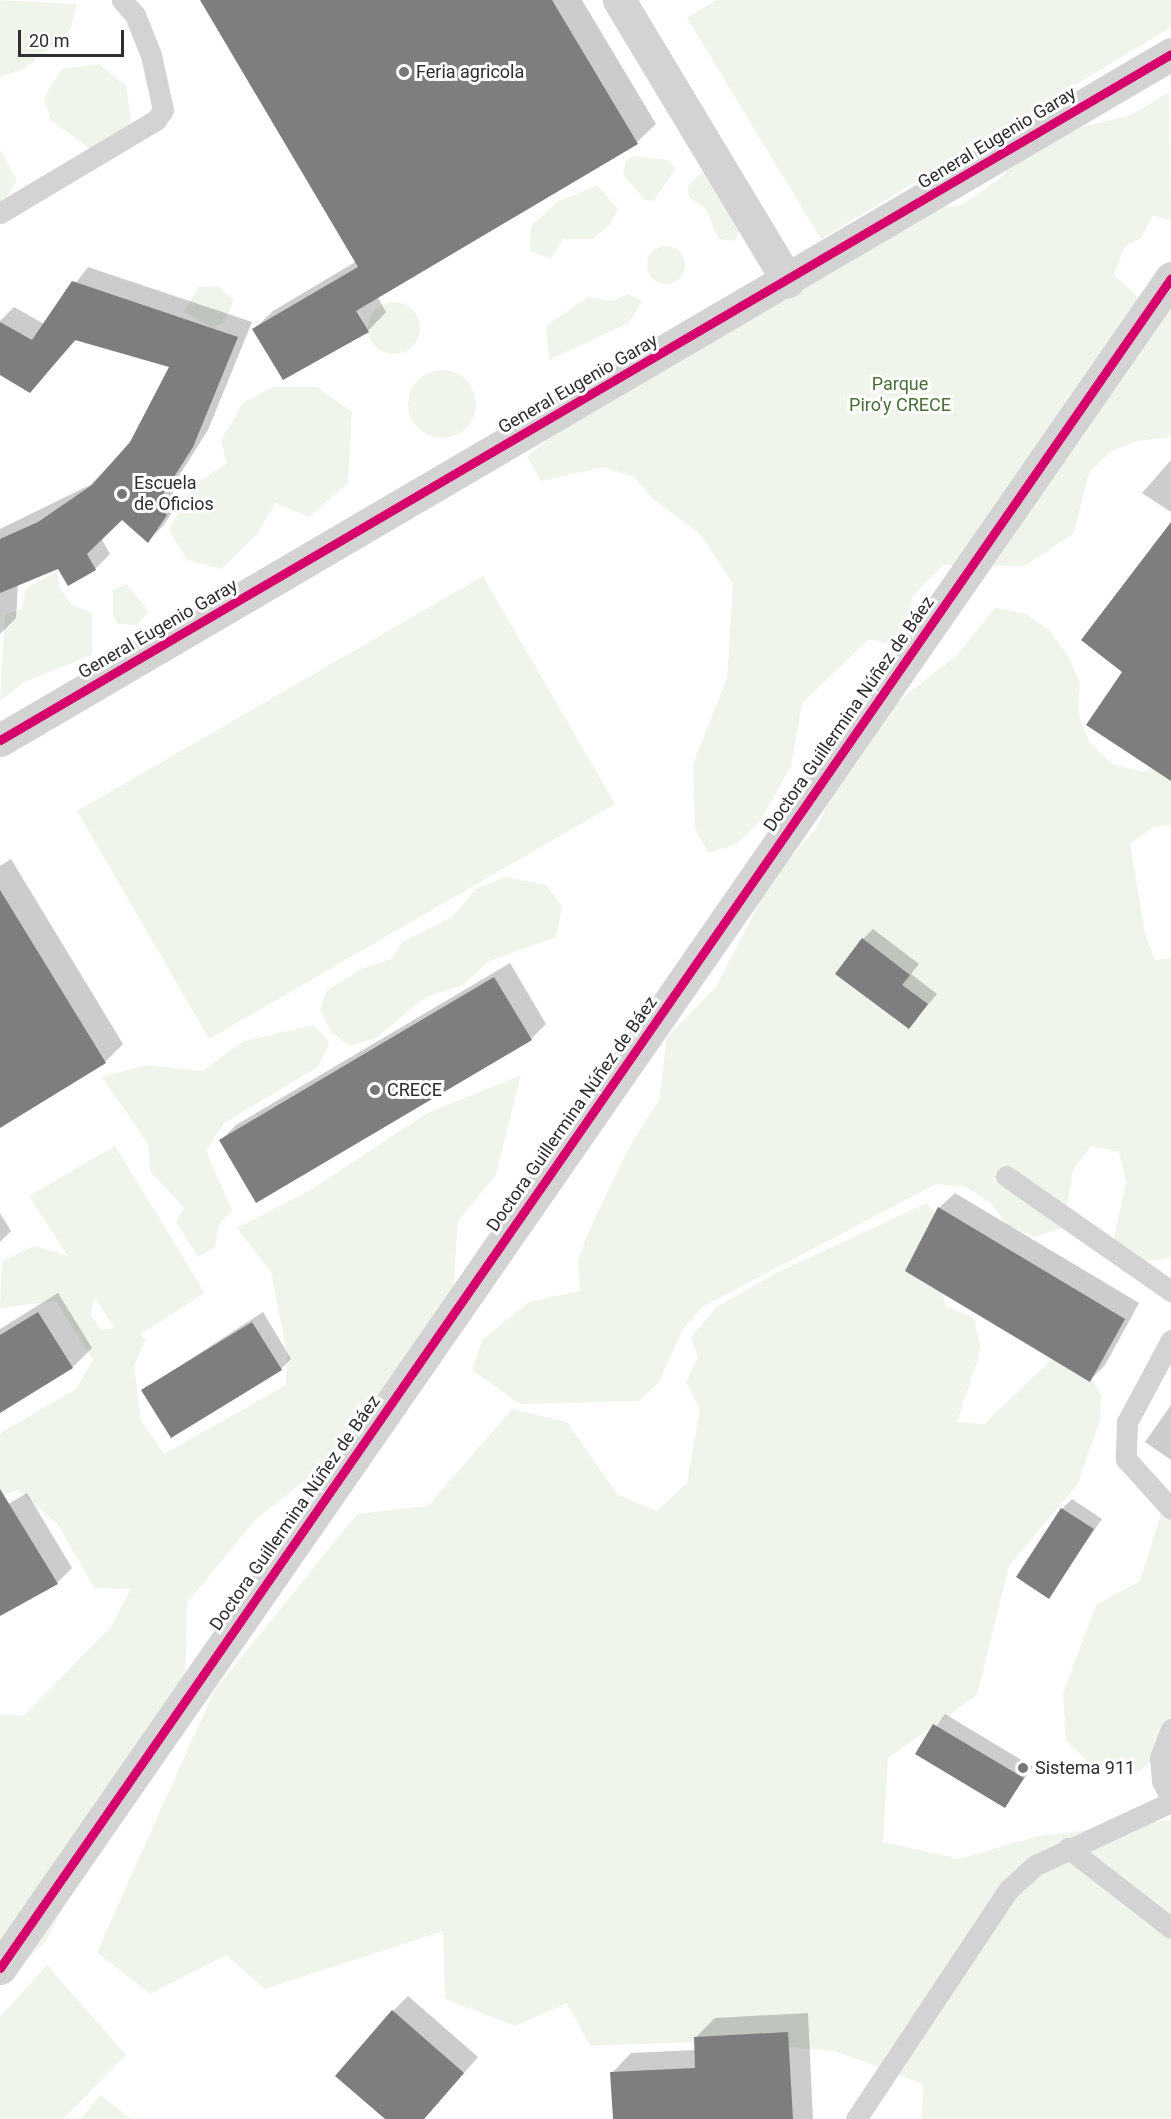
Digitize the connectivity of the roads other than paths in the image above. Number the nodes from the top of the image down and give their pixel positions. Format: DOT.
graph roads {
  1 [pos="122,0"];
  2 [pos="619,0"];
  3 [pos="1171,54"];
  4 [pos="0,213"];
  5 [pos="1171,278"];
  6 [pos="788,281"];
  7 [pos="0,741"];
  8 [pos="1006,1176"];
  9 [pos="1171,1291"];
  10 [pos="1171,1340"];
  11 [pos="1171,1509"];
  12 [pos="1171,1729"];
  13 [pos="1171,1800"];
  14 [pos="1068,1848"];
  15 [pos="1171,1928"];
  16 [pos="0,1968"];
  17 [pos="855,2119"];
  1 -- 4 [label="lane"];
  2 -- 6 [label="street"];
  3 -- 6 [label="street, General Eugenio Garay"];
  5 -- 16 [label="street, Doctora Guillermina Núñez de Báez"];
  6 -- 7 [label="street, General Eugenio Garay"];
  8 -- 9 [label="lane"];
  10 -- 11 [label="lane"];
  12 -- 13 [label="lane"];
  13 -- 14 [label="lane"];
  14 -- 15 [label="lane"];
  14 -- 17 [label="lane"];
}
